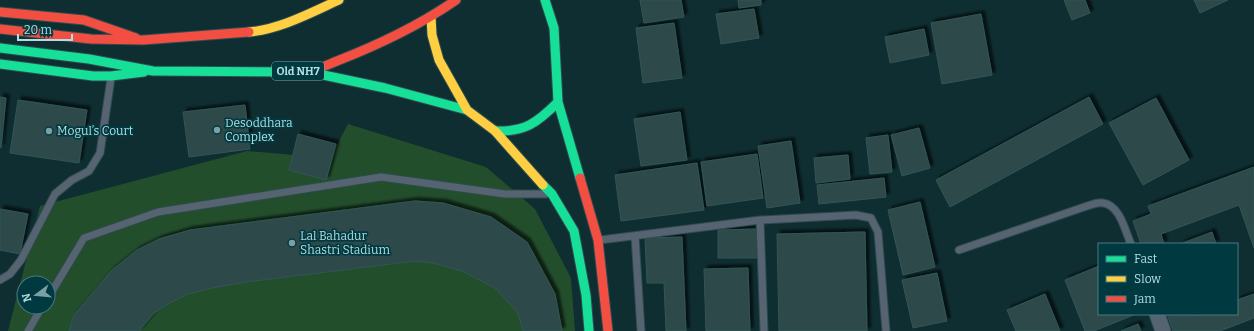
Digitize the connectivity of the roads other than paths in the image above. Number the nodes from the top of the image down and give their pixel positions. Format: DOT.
graph roads {
  1 [pos="338,0"];
  2 [pos="456,0"];
  3 [pos="545,0"];
  4 [pos="0,12"];
  5 [pos="431,17"];
  6 [pos="0,29"];
  7 [pos="143,40"];
  8 [pos="0,48"];
  9 [pos="0,64"];
  10 [pos="153,71"];
  11 [pos="309,72"];
  12 [pos="112,76"];
  13 [pos="558,102"];
  14 [pos="466,110"];
  15 [pos="495,131"];
  16 [pos="552,194"];
  17 [pos="760,220"];
  18 [pos="634,236"];
  19 [pos="598,240"];
  20 [pos="1131,243"];
  21 [pos="959,250"];
  22 [pos="0,280"];
  23 [pos="56,285"];
  24 [pos="37,315"];
  25 [pos="1157,315"];
  26 [pos="28,331"];
  27 [pos="589,331"];
  28 [pos="608,331"];
  29 [pos="641,331"];
  30 [pos="764,331"];
  31 [pos="886,331"];
  32 [pos="1163,331"];
  1 -- 7 [label="main road"];
  2 -- 5 [label="main road, Old NH7"];
  3 -- 13 [label="main road"];
  4 -- 7 [label="main road"];
  5 -- 11 [label="main road, Old NH7"];
  5 -- 14 [label="main road"];
  6 -- 7 [label="main road"];
  8 -- 10 [label="main road, Old NH7"];
  9 -- 12 [label="main road"];
  10 -- 11 [label="main road, Old NH7"];
  10 -- 12 [label="main road"];
  11 -- 14 [label="main road"];
  12 -- 22 [label="lane"];
  13 -- 15 [label="main road"];
  13 -- 19 [label="main road"];
  14 -- 15 [label="main road"];
  15 -- 16 [label="main road"];
  16 -- 23 [label="lane"];
  16 -- 27 [label="main road"];
  17 -- 18 [label="lane"];
  17 -- 30 [label="lane"];
  17 -- 31 [label="lane"];
  18 -- 19 [label="lane"];
  18 -- 29 [label="lane"];
  19 -- 28 [label="main road"];
  20 -- 21 [label="lane"];
  24 -- 26 [label="lane"];
  25 -- 32 [label="street"];
}
